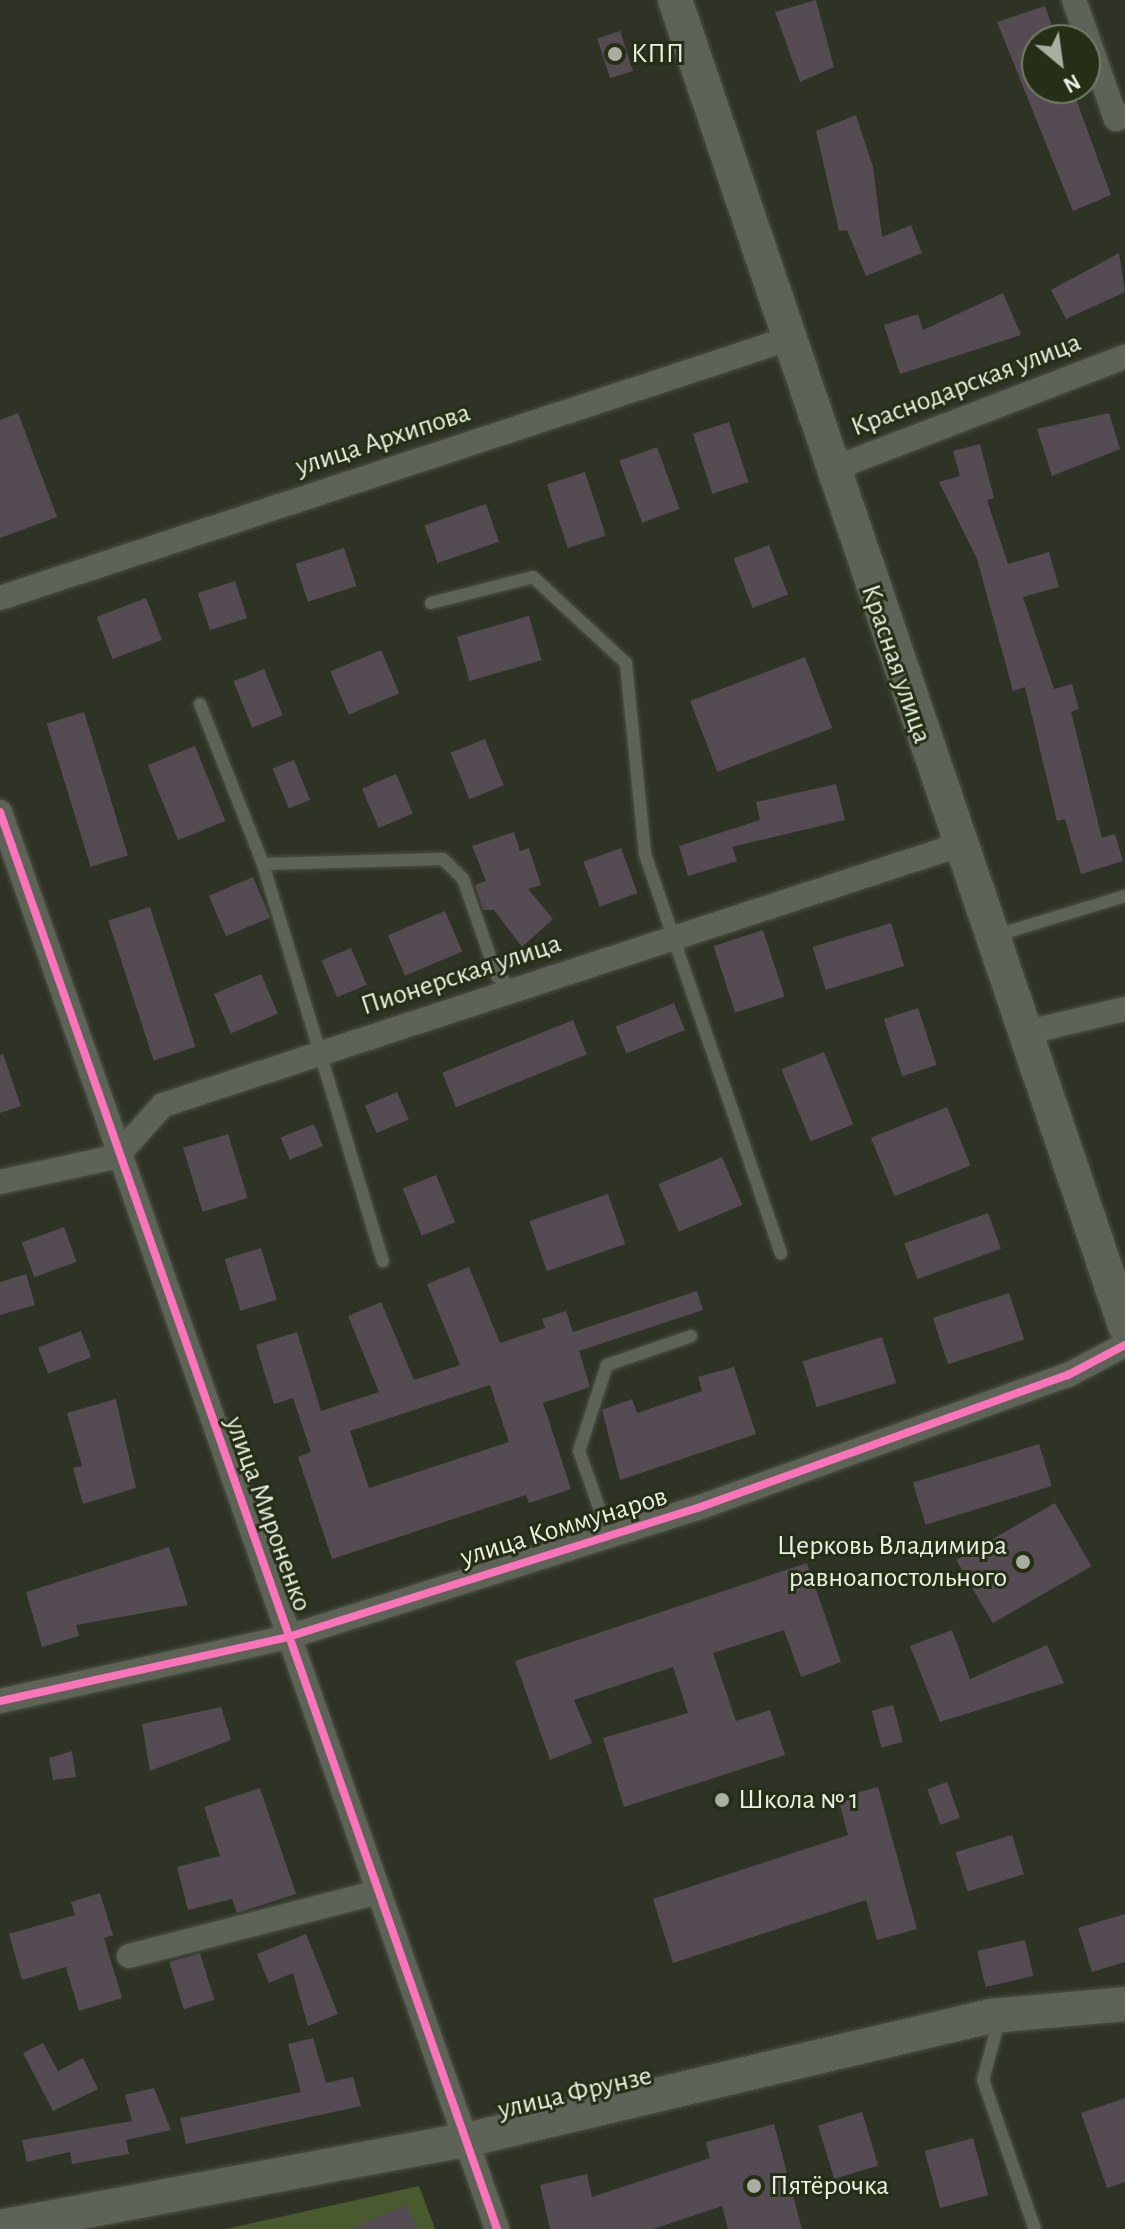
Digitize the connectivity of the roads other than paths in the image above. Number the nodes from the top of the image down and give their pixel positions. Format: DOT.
graph roads {
  1 [pos="675,0"];
  2 [pos="1074,0"];
  3 [pos="1125,116"];
  4 [pos="785,340"];
  5 [pos="1125,357"];
  6 [pos="830,470"];
  7 [pos="0,598"];
  8 [pos="431,603"];
  9 [pos="200,704"];
  10 [pos="0,812"];
  11 [pos="959,845"];
  12 [pos="263,864"];
  13 [pos="1125,896"];
  14 [pos="676,934"];
  15 [pos="991,937"];
  16 [pos="516,990"];
  17 [pos="1125,1009"];
  18 [pos="1024,1033"];
  19 [pos="321,1053"];
  20 [pos="116,1157"];
  21 [pos="0,1182"];
  22 [pos="781,1253"];
  23 [pos="383,1261"];
  24 [pos="1125,1326"];
  25 [pos="691,1336"];
  26 [pos="1125,1345"];
  27 [pos="609,1536"];
  28 [pos="288,1637"];
  29 [pos="0,1701"];
  30 [pos="374,1893"];
  31 [pos="129,1956"];
  32 [pos="1125,2004"];
  33 [pos="1125,2026"];
  34 [pos="997,2028"];
  35 [pos="923,2036"];
  36 [pos="466,2140"];
  37 [pos="0,2227"];
  38 [pos="497,2229"];
  39 [pos="1035,2229"];
  1 -- 4 [label="main road, Красная улица"];
  2 -- 3 [label="street"];
  4 -- 6 [label="main road, Красная улица"];
  4 -- 7 [label="street, улица Архипова"];
  5 -- 6 [label="street, Краснодарская улица"];
  6 -- 11 [label="main road, Красная улица"];
  8 -- 14 [label="lane"];
  9 -- 12 [label="lane"];
  10 -- 20 [label="street, улица Мироненко"];
  11 -- 14 [label="street, Пионерская улица"];
  11 -- 15 [label="main road, Красная улица"];
  12 -- 16 [label="lane"];
  12 -- 19 [label="lane"];
  13 -- 15 [label="lane"];
  14 -- 16 [label="street, Пионерская улица"];
  14 -- 22 [label="lane"];
  15 -- 18 [label="main road, Красная улица"];
  16 -- 19 [label="street, Пионерская улица"];
  17 -- 18 [label="street"];
  18 -- 24 [label="main road, Красная улица"];
  19 -- 20 [label="street, Пионерская улица"];
  19 -- 23 [label="lane"];
  20 -- 21 [label="street"];
  20 -- 28 [label="street, улица Мироненко"];
  25 -- 27 [label="lane"];
  26 -- 27 [label="street, улица Коммунаров"];
  27 -- 28 [label="street, улица Коммунаров"];
  28 -- 29 [label="street, улица Коммунаров"];
  28 -- 30 [label="street, улица Мироненко"];
  30 -- 31 [label="street"];
  30 -- 36 [label="street, улица Мироненко"];
  32 -- 35 [label="main road, улица Фрунзе"];
  33 -- 34 [label="main road, улица Фрунзе"];
  34 -- 35 [label="main road, улица Фрунзе"];
  34 -- 39 [label="lane"];
  35 -- 36 [label="main road, улица Фрунзе"];
  36 -- 37 [label="main road, улица Фрунзе"];
  36 -- 38 [label="street, улица Мироненко"];
}
